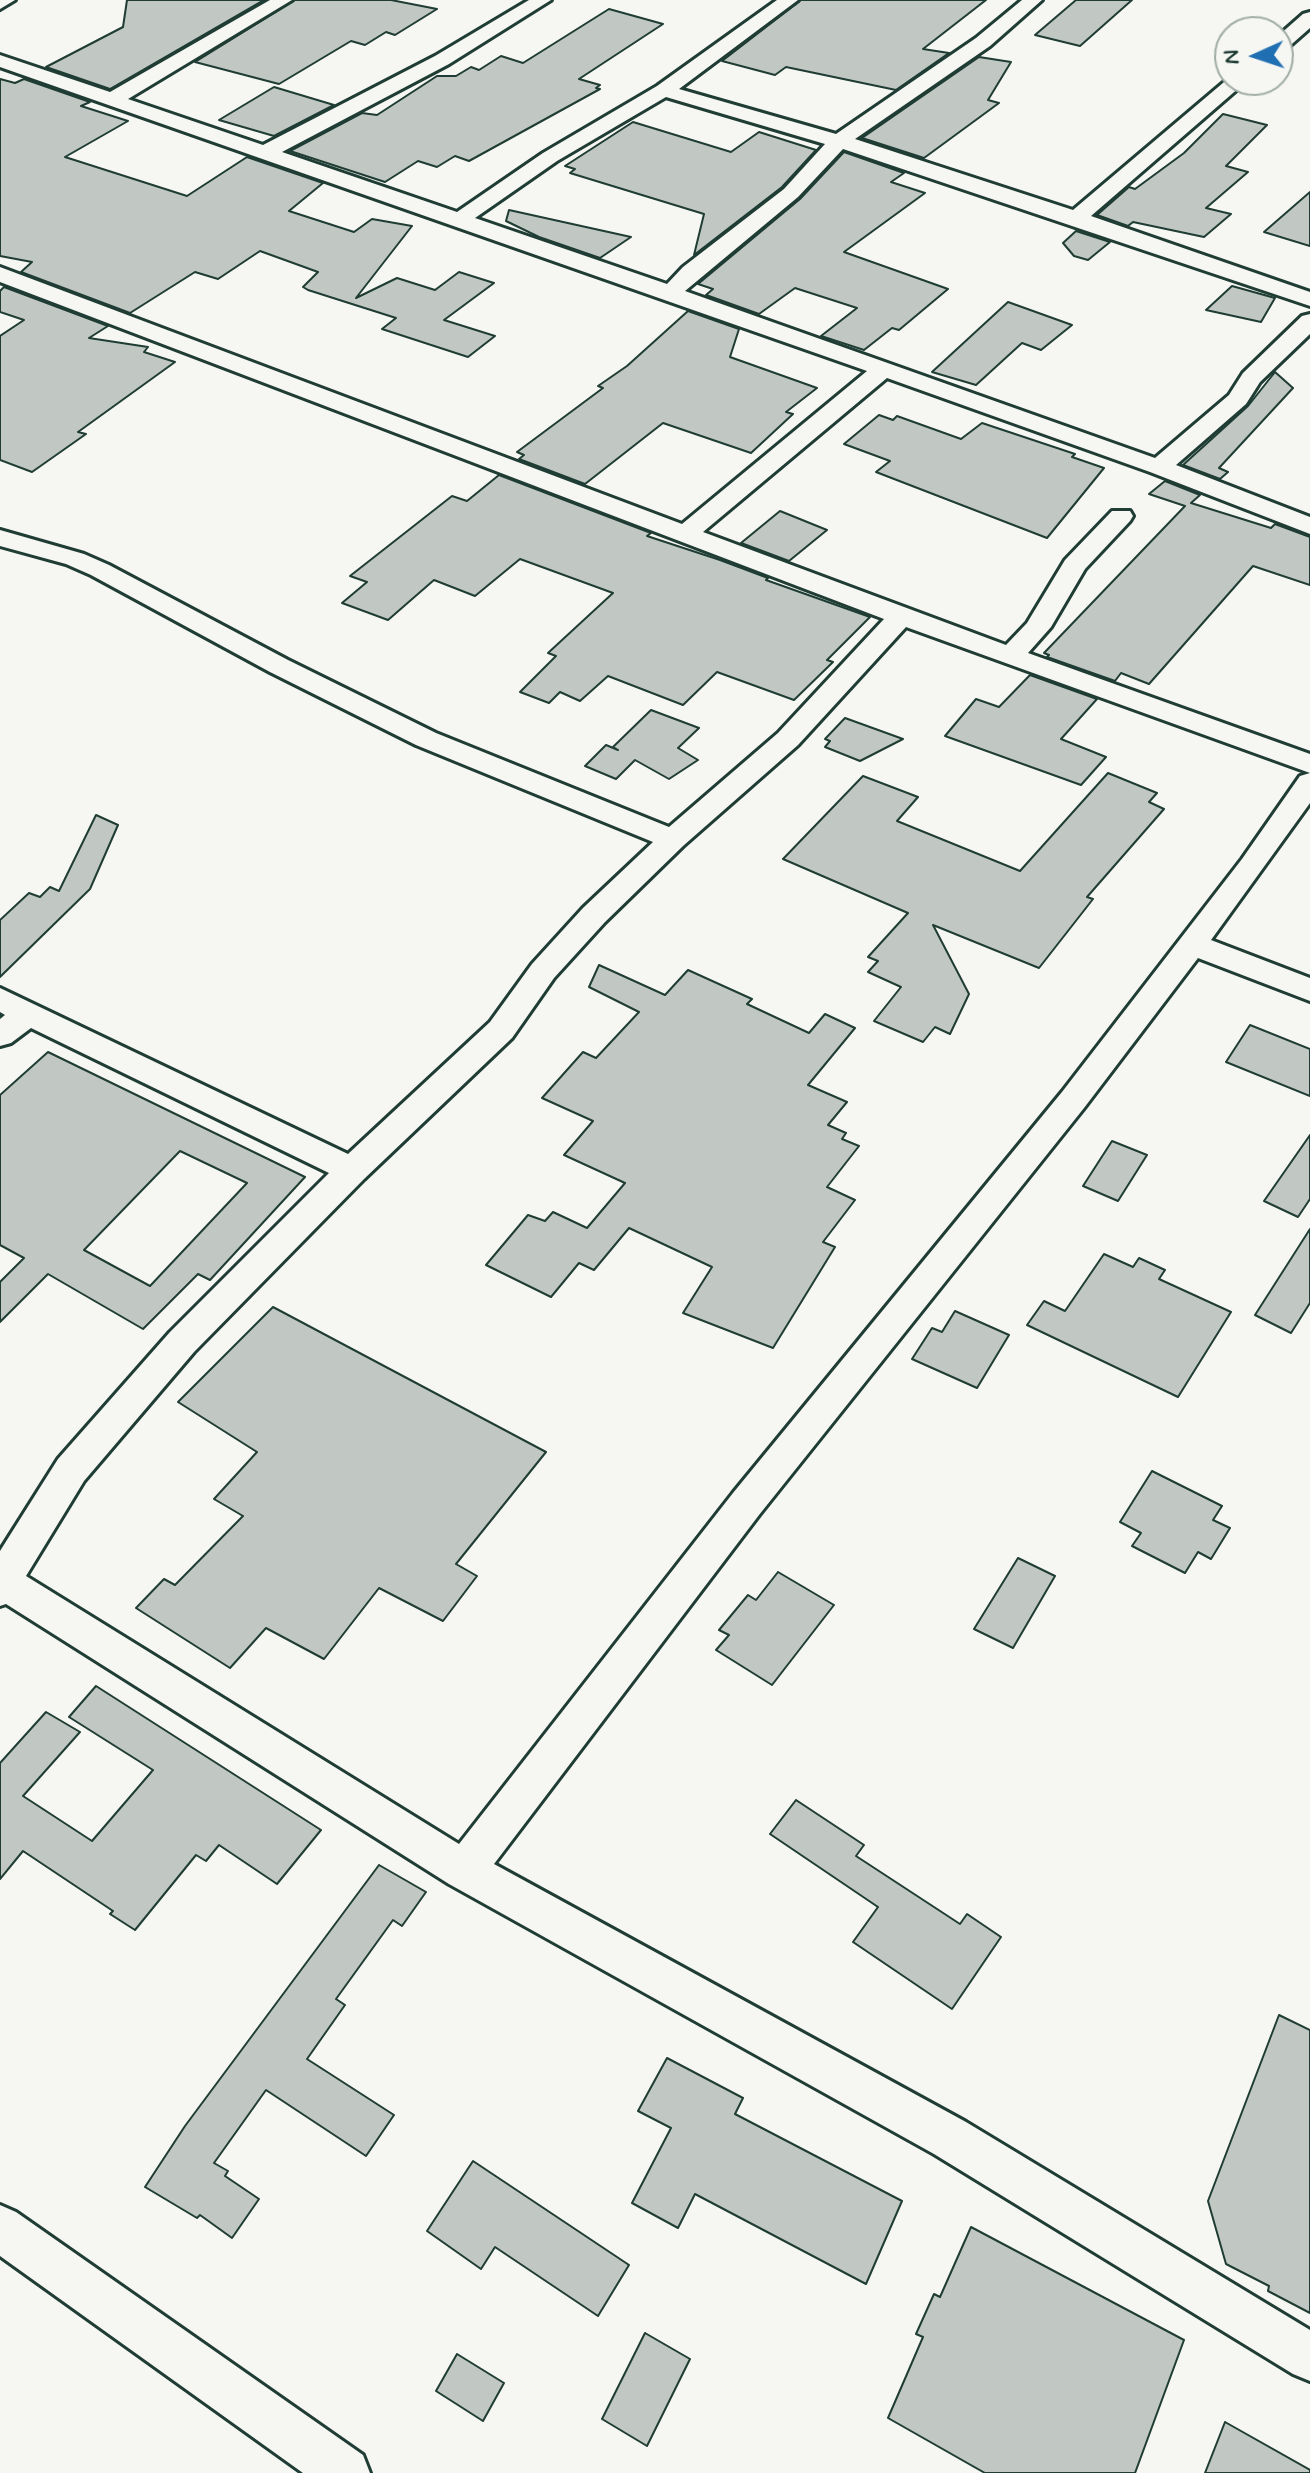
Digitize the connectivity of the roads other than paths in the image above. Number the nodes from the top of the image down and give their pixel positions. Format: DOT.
graph roads {
  1 [pos="6,0"];
  2 [pos="283,0"];
  3 [pos="542,0"];
  4 [pos="789,0"];
  5 [pos="1033,0"];
  6 [pos="0,3"];
  7 [pos="1310,18"];
  8 [pos="1294,32"];
  9 [pos="0,61"];
  10 [pos="664,90"];
  11 [pos="1219,96"];
  12 [pos="113,99"];
  13 [pos="839,141"];
  14 [pos="264,153"];
  15 [pos="1076,218"];
  16 [pos="459,220"];
  17 [pos="0,274"];
  18 [pos="671,293"];
  19 [pos="1310,299"];
  20 [pos="1310,321"];
  21 [pos="882,370"];
  22 [pos="1159,467"];
  23 [pos="1121,516"];
  24 [pos="1310,526"];
  25 [pos="686,533"];
  26 [pos="0,538"];
  27 [pos="901,616"];
  28 [pos="1012,654"];
  29 [pos="1310,764"];
  30 [pos="1310,782"];
  31 [pos="673,839"];
  32 [pos="1191,944"];
  33 [pos="1310,990"];
  34 [pos="0,999"];
  35 [pos="28,1014"];
  36 [pos="0,1035"];
  37 [pos="352,1170"];
  38 [pos="1,1584"];
  39 [pos="464,1870"];
  40 [pos="0,2228"];
  41 [pos="1310,2357"];
  42 [pos="345,2473"];
  1 -- 6 [label="street"];
  2 -- 12 [label="street"];
  3 -- 14 [label="street"];
  4 -- 10 [label="street"];
  5 -- 13 [label="street"];
  7 -- 8 [label="street"];
  9 -- 12 [label="street"];
  10 -- 13 [label="street"];
  10 -- 16 [label="street"];
  11 -- 15 [label="street"];
  12 -- 14 [label="street"];
  13 -- 15 [label="street"];
  13 -- 18 [label="street"];
  14 -- 16 [label="street"];
  15 -- 19 [label="street"];
  16 -- 18 [label="street"];
  17 -- 25 [label="street"];
  18 -- 21 [label="street"];
  20 -- 22 [label="street"];
  21 -- 22 [label="street"];
  21 -- 25 [label="street"];
  22 -- 24 [label="street"];
  23 -- 28 [label="street"];
  25 -- 27 [label="street"];
  26 -- 31 [label="street"];
  27 -- 28 [label="street"];
  27 -- 31 [label="street"];
  28 -- 29 [label="street"];
  30 -- 32 [label="street"];
  31 -- 37 [label="street"];
  32 -- 33 [label="street"];
  32 -- 39 [label="street"];
  34 -- 35 [label="street"];
  35 -- 36 [label="street"];
  35 -- 37 [label="street"];
  37 -- 38 [label="street"];
  38 -- 39 [label="street"];
  39 -- 41 [label="street"];
  40 -- 42 [label="street"];
}
